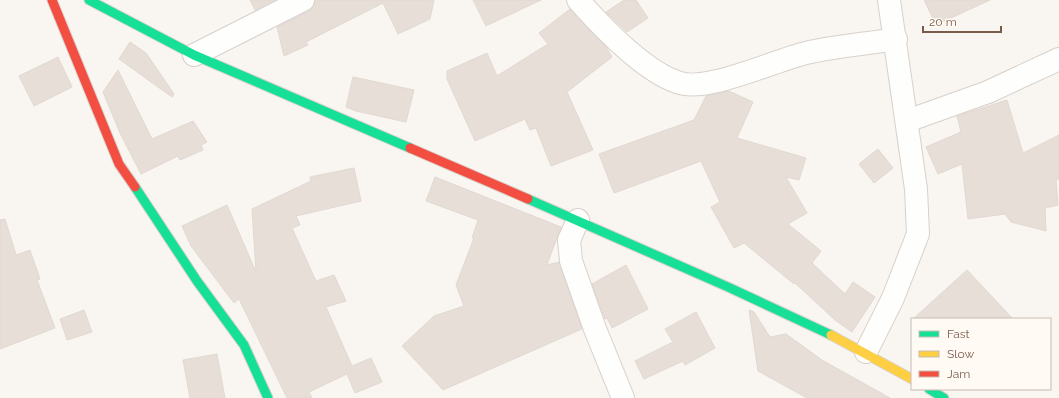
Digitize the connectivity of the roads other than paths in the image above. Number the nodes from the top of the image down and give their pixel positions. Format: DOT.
graph roads {
  1 [pos="52,0"];
  2 [pos="89,0"];
  3 [pos="304,0"];
  4 [pos="578,0"];
  5 [pos="889,0"];
  6 [pos="896,39"];
  7 [pos="194,55"];
  8 [pos="1059,59"];
  9 [pos="907,121"];
  10 [pos="578,220"];
  11 [pos="866,352"];
  12 [pos="911,378"];
  13 [pos="931,390"];
  14 [pos="268,398"];
  15 [pos="623,398"];
  16 [pos="944,398"];
  1 -- 14 [label="street"];
  2 -- 7 [label="street"];
  3 -- 7 [label="street"];
  4 -- 6 [label="street"];
  5 -- 6 [label="street"];
  6 -- 9 [label="street"];
  7 -- 10 [label="street"];
  8 -- 9 [label="street"];
  9 -- 11 [label="street"];
  10 -- 11 [label="street"];
  10 -- 15 [label="street"];
  11 -- 12 [label="street"];
  13 -- 16 [label="street"];
}
